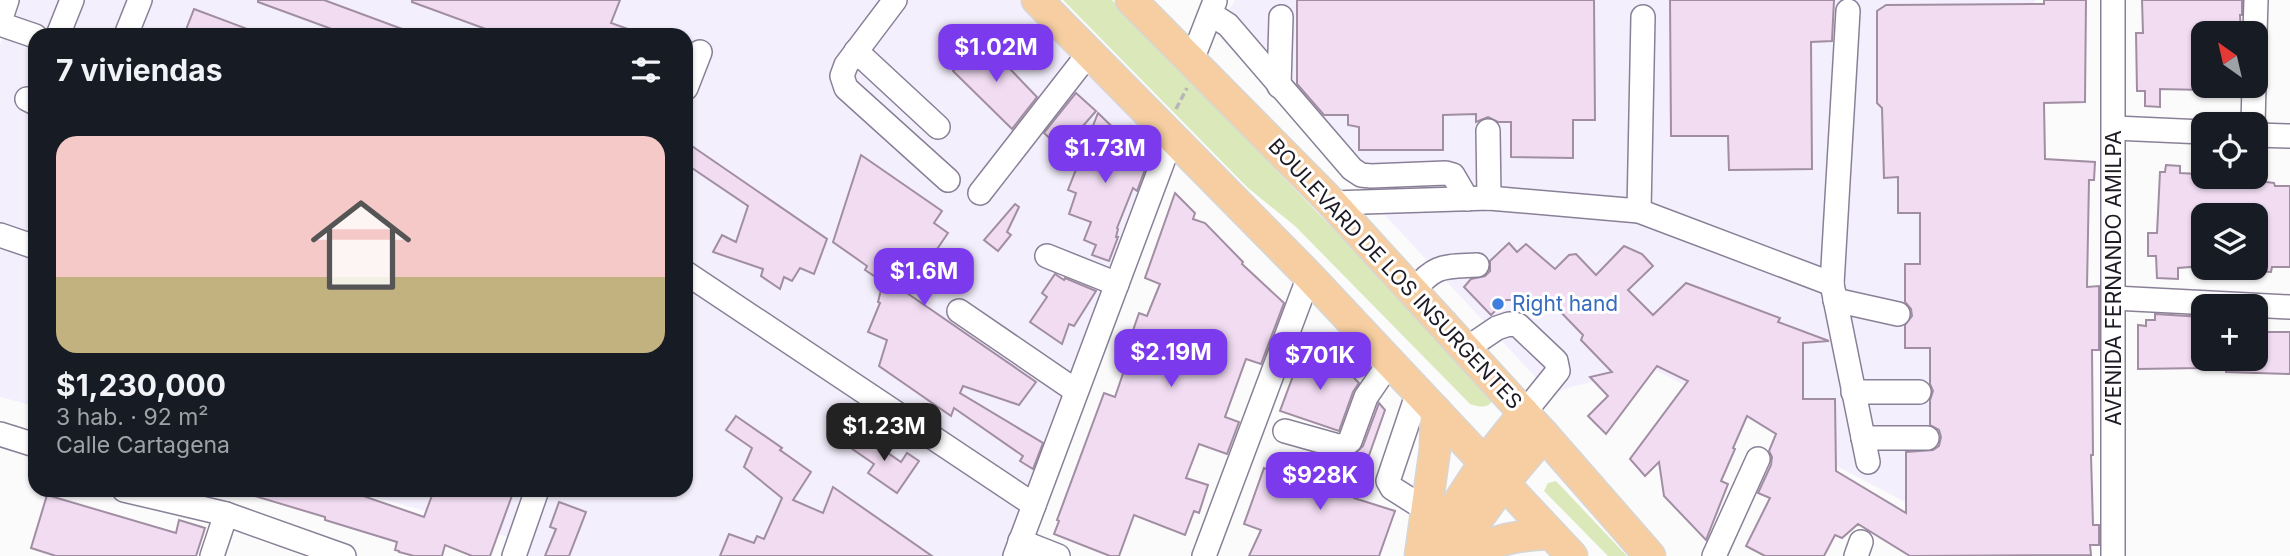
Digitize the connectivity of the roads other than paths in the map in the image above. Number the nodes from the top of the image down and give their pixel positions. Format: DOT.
graph roads {
  1 [pos="7,0"];
  2 [pos="72,0"];
  3 [pos="140,0"];
  4 [pos="895,0"];
  5 [pos="1037,0"];
  6 [pos="1131,0"];
  7 [pos="2113,0"];
  8 [pos="2256,0"];
  9 [pos="1214,7"];
  10 [pos="1848,11"];
  11 [pos="1281,17"];
  12 [pos="1643,18"];
  13 [pos="2255,21"];
  14 [pos="0,22"];
  15 [pos="61,28"];
  16 [pos="129,28"];
  17 [pos="28,33"];
  18 [pos="856,51"];
  19 [pos="700,52"];
  20 [pos="1089,52"];
  21 [pos="1195,64"];
  22 [pos="693,70"];
  23 [pos="1279,86"];
  24 [pos="937,127"];
  25 [pos="2115,128"];
  26 [pos="1488,131"];
  27 [pos="2191,131"];
  28 [pos="1169,133"];
  29 [pos="2268,135"];
  30 [pos="2290,136"];
  31 [pos="948,180"];
  32 [pos="979,193"];
  33 [pos="1478,198"];
  34 [pos="1332,202"];
  35 [pos="1639,211"];
  36 [pos="0,235"];
  37 [pos="28,247"];
  38 [pos="1047,256"];
  39 [pos="1477,265"];
  40 [pos="1309,276"];
  41 [pos="693,278"];
  42 [pos="1117,284"];
  43 [pos="1412,291"];
  44 [pos="1833,292"];
  45 [pos="2114,298"];
  46 [pos="2290,307"];
  47 [pos="959,311"];
  48 [pos="1898,314"];
  49 [pos="1466,349"];
  50 [pos="1390,362"];
  51 [pos="1076,391"];
  52 [pos="1853,392"];
  53 [pos="1919,393"];
  54 [pos="1427,402"];
  55 [pos="1524,413"];
  56 [pos="1285,431"];
  57 [pos="0,434"];
  58 [pos="1545,435"];
  59 [pos="1863,438"];
  60 [pos="1927,438"];
  61 [pos="28,443"];
  62 [pos="1758,459"];
  63 [pos="1868,462"];
  64 [pos="1494,474"];
  65 [pos="154,497"];
  66 [pos="535,497"];
  67 [pos="1034,505"];
  68 [pos="1425,509"];
  69 [pos="226,514"];
  70 [pos="1551,534"];
  71 [pos="1018,548"];
  72 [pos="212,556"];
  73 [pos="344,556"];
  74 [pos="514,556"];
  75 [pos="1058,556"];
  76 [pos="1204,556"];
  77 [pos="1422,556"];
  78 [pos="1451,556"];
  79 [pos="1464,556"];
  80 [pos="1572,556"];
  81 [pos="1650,556"];
  82 [pos="1714,556"];
  83 [pos="2113,556"];
  1 -- 14 [label="street"];
  2 -- 15 [label="street"];
  3 -- 16 [label="street"];
  4 -- 18 [label="street"];
  5 -- 20 [label="main road"];
  6 -- 21 [label="main road, BOULEVARD DE LOS INSURGENTES"];
  7 -- 25 [label="street, AVENIDA FERNANDO AMILPA"];
  8 -- 13 [label="street"];
  9 -- 21 [label="street"];
  9 -- 23 [label="street"];
  10 -- 44 [label="street"];
  11 -- 23 [label="street"];
  12 -- 35 [label="street"];
  14 -- 17 [label="street"];
  18 -- 24 [label="street"];
  18 -- 31 [label="street"];
  19 -- 22 [label="street"];
  20 -- 28 [label="main road"];
  20 -- 32 [label="street"];
  21 -- 34 [label="main road, BOULEVARD DE LOS INSURGENTES"];
  23 -- 33 [label="street"];
  25 -- 27 [label="street"];
  25 -- 45 [label="street, AVENIDA FERNANDO AMILPA"];
  26 -- 33 [label="street"];
  28 -- 40 [label="main road"];
  28 -- 42 [label="street"];
  29 -- 30 [label="street"];
  33 -- 34 [label="street"];
  33 -- 35 [label="street"];
  34 -- 43 [label="main road, BOULEVARD DE LOS INSURGENTES"];
  35 -- 44 [label="street"];
  36 -- 37 [label="street"];
  38 -- 42 [label="street"];
  39 -- 43 [label="street"];
  40 -- 50 [label="main road"];
  40 -- 76 [label="street"];
  41 -- 67 [label="street"];
  42 -- 51 [label="street"];
  43 -- 49 [label="main road, BOULEVARD DE LOS INSURGENTES"];
  44 -- 48 [label="street"];
  44 -- 52 [label="street"];
  45 -- 46 [label="street"];
  45 -- 83 [label="street, AVENIDA FERNANDO AMILPA"];
  47 -- 51 [label="street"];
  49 -- 55 [label="main road, BOULEVARD DE LOS INSURGENTES"];
  49 -- 55 [label="street"];
  50 -- 54 [label="main road"];
  50 -- 56 [label="street"];
  51 -- 67 [label="street"];
  52 -- 53 [label="street"];
  52 -- 59 [label="street"];
  54 -- 64 [label="main road"];
  54 -- 68 [label="main road"];
  54 -- 68 [label="street"];
  55 -- 58 [label="main road, BOULEVARD DE LOS INSURGENTES"];
  55 -- 64 [label="main road"];
  57 -- 61 [label="street"];
  58 -- 64 [label="main road"];
  58 -- 81 [label="main road, BOULEVARD DE LOS INSURGENTES"];
  59 -- 60 [label="street"];
  59 -- 63 [label="street"];
  62 -- 82 [label="street"];
  64 -- 70 [label="main road"];
  64 -- 77 [label="main road"];
  64 -- 78 [label="main road"];
  65 -- 69 [label="street"];
  66 -- 74 [label="street"];
  67 -- 71 [label="street"];
  68 -- 77 [label="main road"];
  69 -- 72 [label="street"];
  69 -- 73 [label="street"];
  70 -- 79 [label="main road"];
  70 -- 80 [label="main road"];
  71 -- 75 [label="street"];
}
